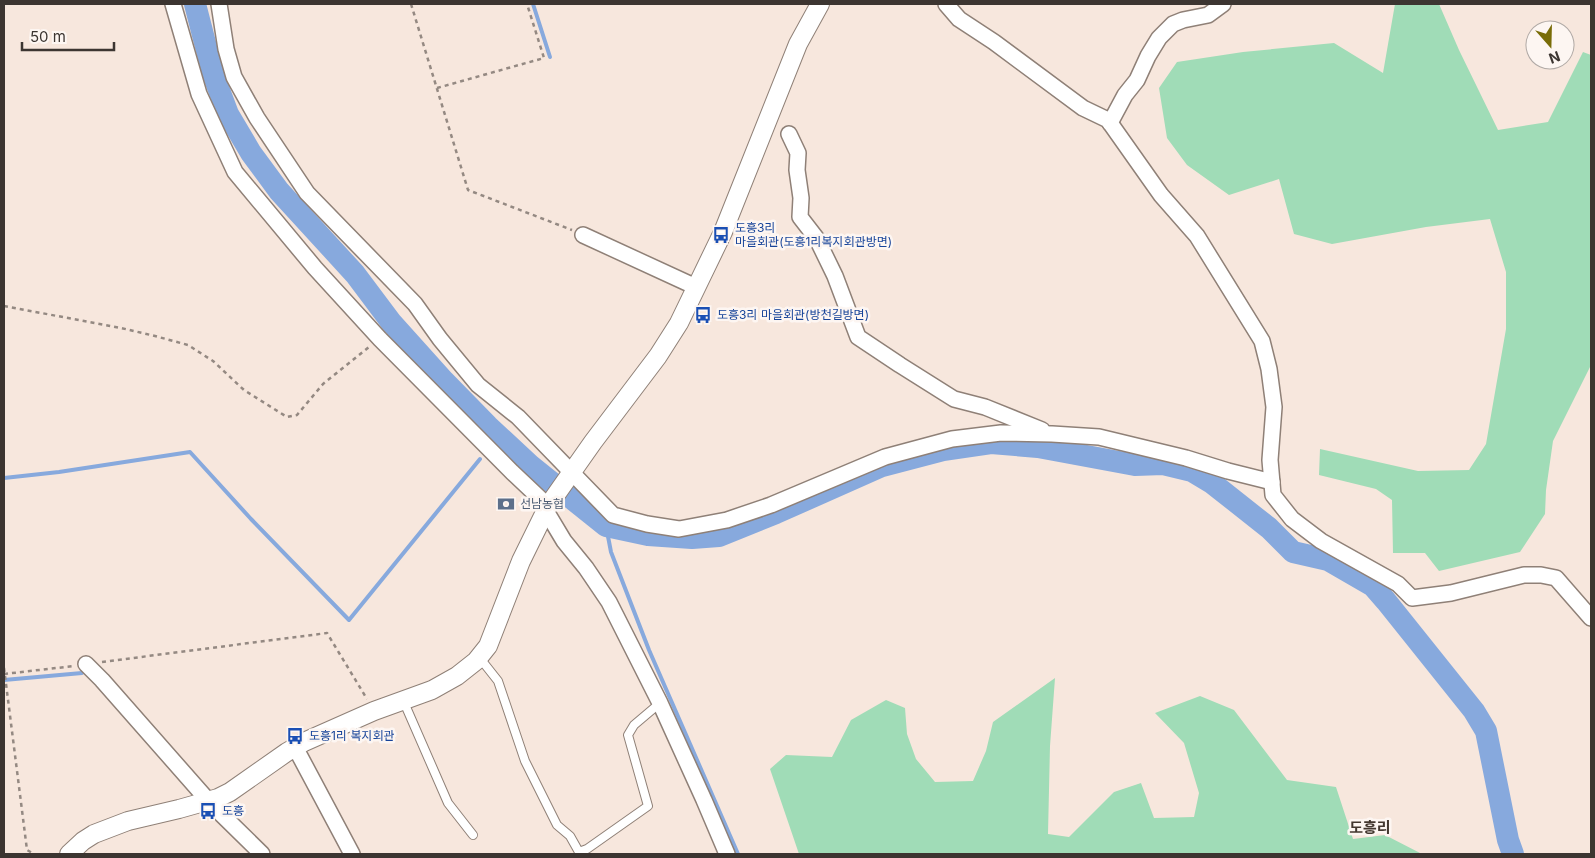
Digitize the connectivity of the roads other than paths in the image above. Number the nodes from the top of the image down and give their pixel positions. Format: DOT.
graph roads {
  1 [pos="173,4"];
  2 [pos="219,4"];
  3 [pos="820,4"];
  4 [pos="946,4"];
  5 [pos="1223,4"];
  6 [pos="1110,124"];
  7 [pos="789,134"];
  8 [pos="583,235"];
  9 [pos="696,287"];
  10 [pos="1052,434"];
  11 [pos="569,476"];
  12 [pos="1272,482"];
  13 [pos="549,505"];
  14 [pos="1591,618"];
  15 [pos="479,657"];
  16 [pos="86,664"];
  17 [pos="403,700"];
  18 [pos="660,703"];
  19 [pos="295,747"];
  20 [pos="208,801"];
  21 [pos="473,836"];
  22 [pos="69,854"];
  23 [pos="262,854"];
  24 [pos="352,854"];
  25 [pos="727,854"];
  1 -- 13 [label="street"];
  2 -- 11 [label="street"];
  3 -- 9 [label="street"];
  4 -- 6 [label="street"];
  5 -- 6 [label="street"];
  6 -- 12 [label="street"];
  7 -- 10 [label="street"];
  8 -- 9 [label="street"];
  9 -- 11 [label="street"];
  10 -- 11 [label="street"];
  10 -- 12 [label="street"];
  11 -- 13 [label="street"];
  12 -- 14 [label="street"];
  13 -- 15 [label="street"];
  13 -- 18 [label="street"];
  15 -- 17 [label="street"];
  15 -- 18 [label="lane"];
  16 -- 20 [label="street"];
  17 -- 19 [label="street"];
  17 -- 21 [label="lane"];
  18 -- 25 [label="street"];
  19 -- 20 [label="street"];
  19 -- 24 [label="street"];
  20 -- 22 [label="street"];
  20 -- 23 [label="street"];
}
